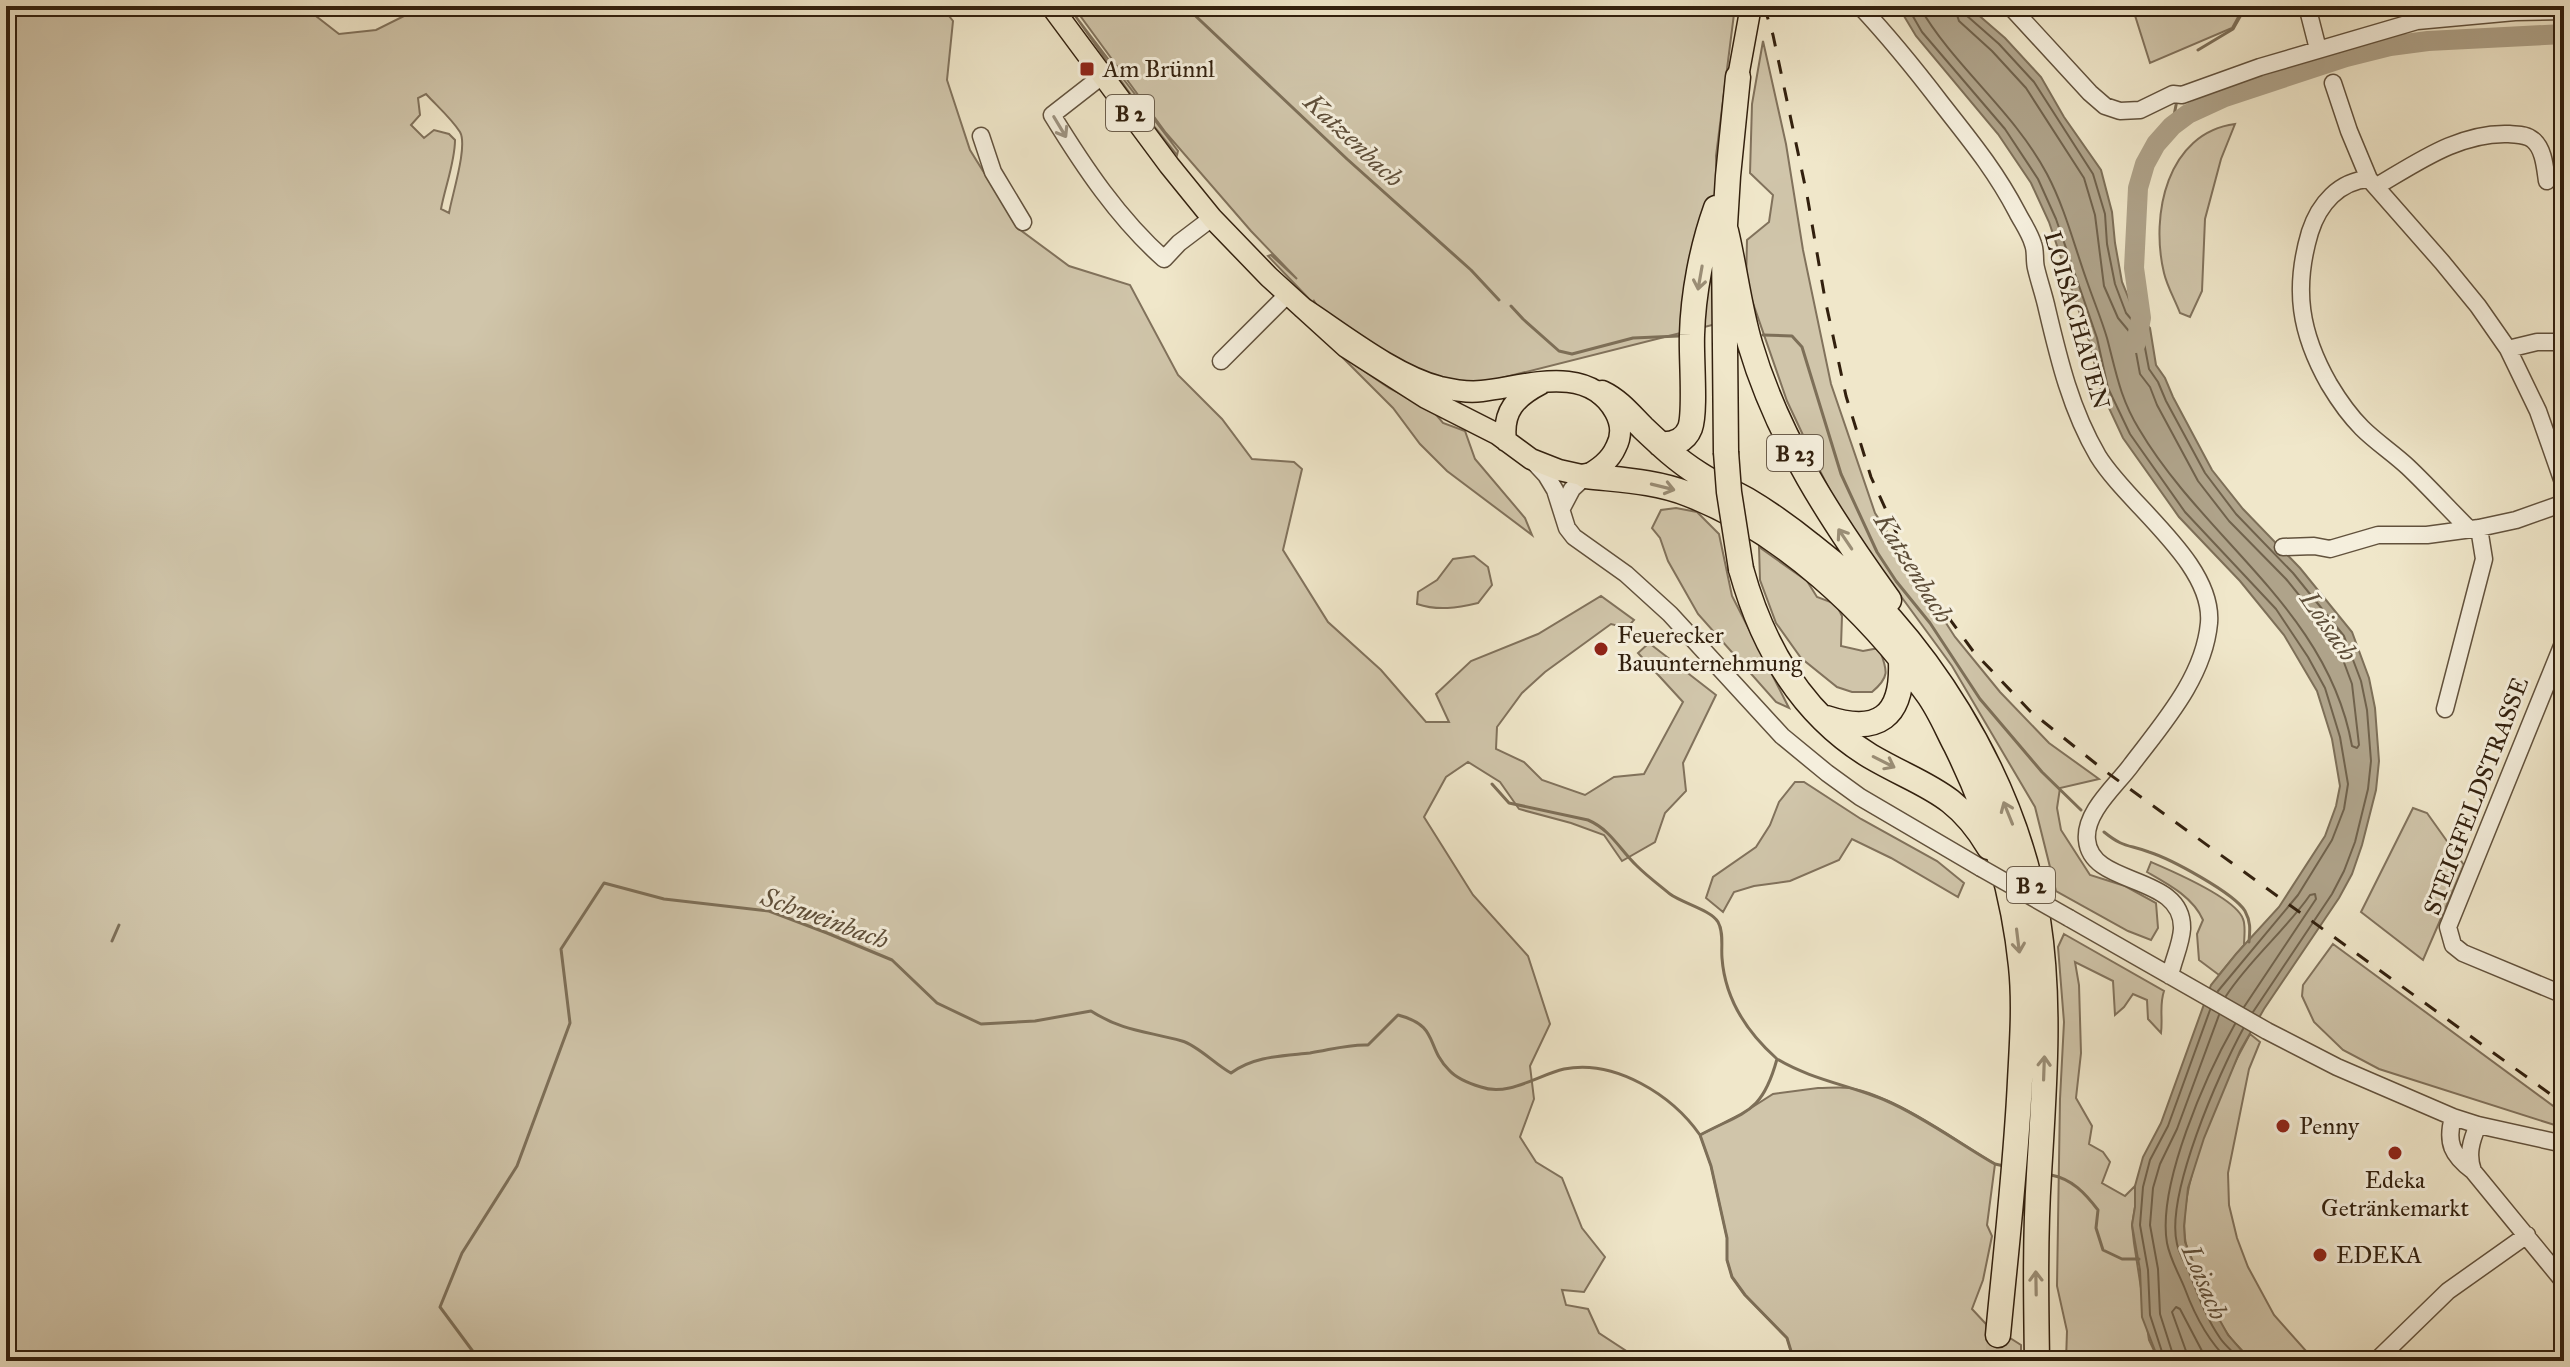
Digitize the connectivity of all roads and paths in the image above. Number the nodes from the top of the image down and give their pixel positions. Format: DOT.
graph roads {
  1 [pos="1051,6"];
  2 [pos="1751,6"];
  3 [pos="1860,6"];
  4 [pos="1870,6"];
  5 [pos="2010,6"];
  6 [pos="2307,6"];
  7 [pos="2564,11"];
  8 [pos="1880,28"];
  9 [pos="2318,49"];
  10 [pos="1102,76"];
  11 [pos="1738,77"];
  12 [pos="2333,83"];
  13 [pos="981,136"];
  14 [pos="1728,176"];
  15 [pos="2547,181"];
  16 [pos="2373,183"];
  17 [pos="1212,218"];
  18 [pos="1023,222"];
  19 [pos="1726,231"];
  20 [pos="1295,301"];
  21 [pos="2564,342"];
  22 [pos="2508,349"];
  23 [pos="1221,361"];
  24 [pos="1544,382"];
  25 [pos="1432,392"];
  26 [pos="1602,393"];
  27 [pos="1506,441"];
  28 [pos="1660,444"];
  29 [pos="1531,459"];
  30 [pos="1586,476"];
  31 [pos="2564,485"];
  32 [pos="2564,503"];
  33 [pos="1562,508"];
  34 [pos="2473,528"];
  35 [pos="2283,547"];
  36 [pos="2564,641"];
  37 [pos="1909,656"];
  38 [pos="2445,709"];
  39 [pos="1821,716"];
  40 [pos="1992,866"];
  41 [pos="2170,976"];
  42 [pos="2564,995"];
  43 [pos="2453,1117"];
  44 [pos="2478,1125"];
  45 [pos="2564,1144"];
  46 [pos="2473,1171"];
  47 [pos="2527,1235"];
  48 [pos="2564,1282"];
  49 [pos="1998,1335"];
  50 [pos="2037,1361"];
  51 [pos="2376,1361"];
  1 -- 10 [label="main road, B 2"];
  2 -- 11 [label="main road, B 23"];
  3 -- 8 [label="street, LOISACHAUEN"];
  4 -- 8 [label="street, LOISACHAUEN"];
  5 -- 9 [label="street"];
  6 -- 9 [label="street"];
  7 -- 9 [label="street"];
  8 -- 41 [label="street, LOISACHAUEN"];
  10 -- 17 [label="main road, B 2"];
  10 -- 17 [label="street, one-way"];
  11 -- 14 [label="highway, B 23"];
  12 -- 16 [label="street"];
  13 -- 18 [label="street"];
  14 -- 19 [label="highway, B 23"];
  14 -- 28 [label="highway, B 23, one-way"];
  15 -- 16 [label="street"];
  16 -- 22 [label="street"];
  16 -- 34 [label="street"];
  17 -- 20 [label="main road, B 2"];
  37 -- 19 [label="highway, B 23, one-way"];
  19 -- 39 [label="highway, B 23, bridge"];
  20 -- 23 [label="street"];
  20 -- 25 [label="main road, B 2"];
  21 -- 22 [label="street"];
  22 -- 31 [label="street"];
  24 -- 25 [label="main road, B 2"];
  24 -- 26 [label="main road, B 2"];
  24 -- 27 [label="main road"];
  25 -- 27 [label="main road, B 2"];
  26 -- 28 [label="highway, B 2"];
  26 -- 30 [label="main road"];
  27 -- 29 [label="main road, B 2"];
  28 -- 37 [label="highway, B 2"];
  29 -- 30 [label="main road, B 2"];
  29 -- 33 [label="street"];
  30 -- 33 [label="street"];
  30 -- 37 [label="highway, B 2, one-way"];
  32 -- 34 [label="street"];
  33 -- 40 [label="street"];
  34 -- 35 [label="street"];
  34 -- 38 [label="street"];
  36 -- 42 [label="street, STEIGFELDSTRASSE"];
  37 -- 39 [label="highway"];
  37 -- 40 [label="highway, B 2"];
  50 -- 37 [label="highway, B 2, one-way"];
  39 -- 40 [label="highway, B 23, one-way"];
  40 -- 41 [label="street, bridge"];
  40 -- 49 [label="highway, B 2, one-way"];
  41 -- 43 [label="street"];
  43 -- 44 [label="street"];
  43 -- 46 [label="street"];
  44 -- 45 [label="street"];
  44 -- 46 [label="street"];
  46 -- 47 [label="street"];
  47 -- 48 [label="street"];
  47 -- 51 [label="street"];
}
